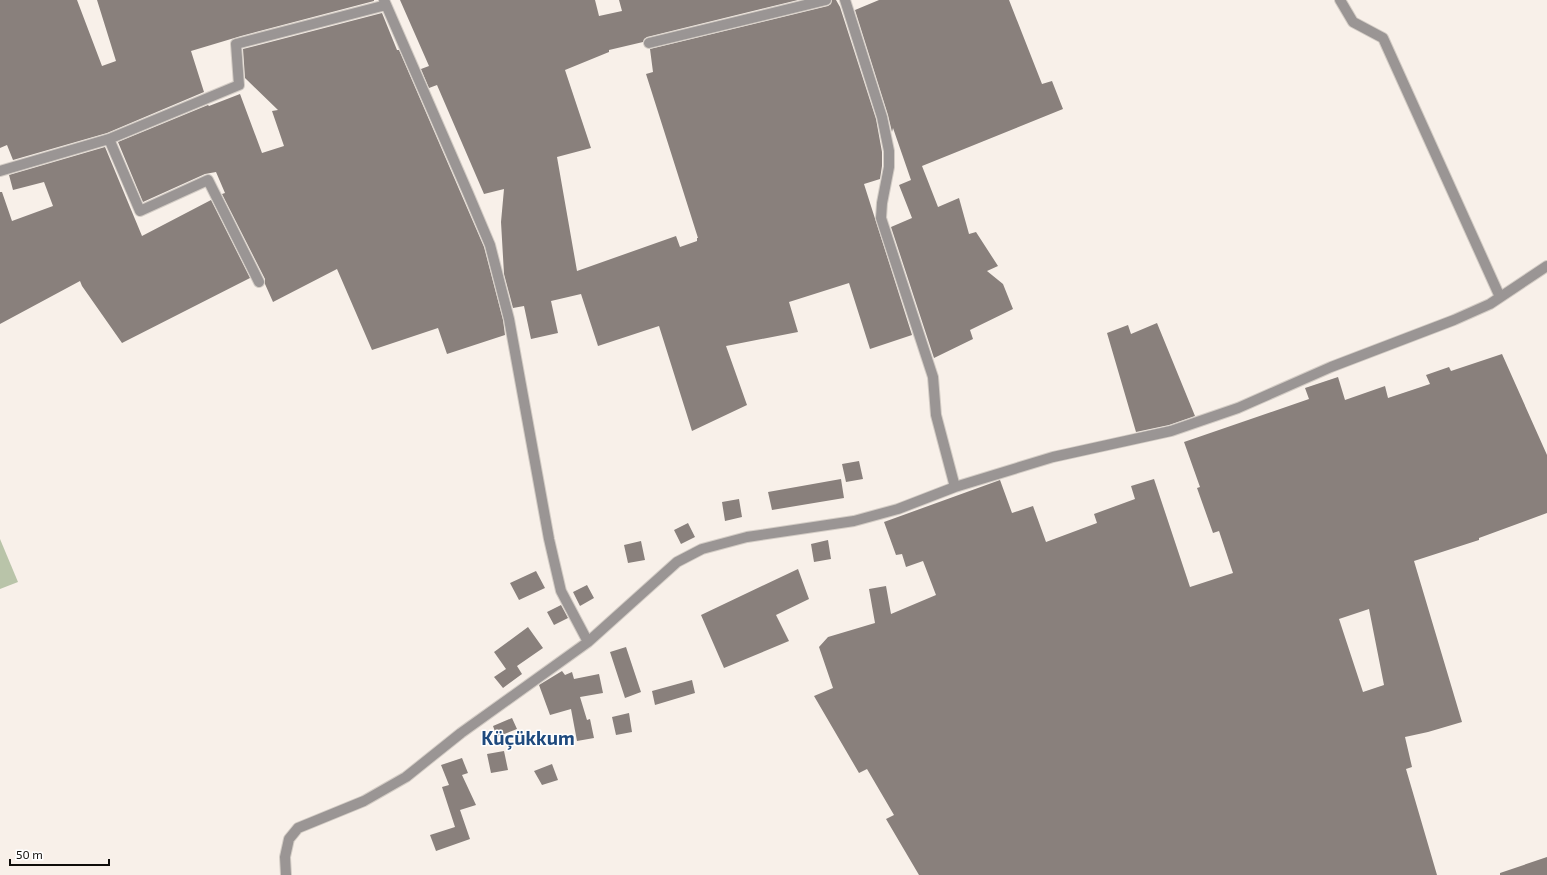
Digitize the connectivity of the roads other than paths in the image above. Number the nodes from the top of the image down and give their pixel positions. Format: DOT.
graph roads {
  1 [pos="826,0"];
  2 [pos="845,0"];
  3 [pos="1340,0"];
  4 [pos="385,3"];
  5 [pos="650,43"];
  6 [pos="109,139"];
  7 [pos="0,171"];
  8 [pos="1547,266"];
  9 [pos="259,282"];
  10 [pos="1500,297"];
  11 [pos="954,488"];
  12 [pos="588,642"];
  13 [pos="286,875"];
  1 -- 5 [label="street"];
  2 -- 11 [label="street"];
  3 -- 10 [label="street"];
  4 -- 6 [label="street"];
  4 -- 12 [label="street"];
  6 -- 7 [label="street"];
  6 -- 9 [label="street"];
  8 -- 10 [label="street"];
  10 -- 11 [label="street"];
  11 -- 12 [label="street"];
  12 -- 13 [label="street"];
}
